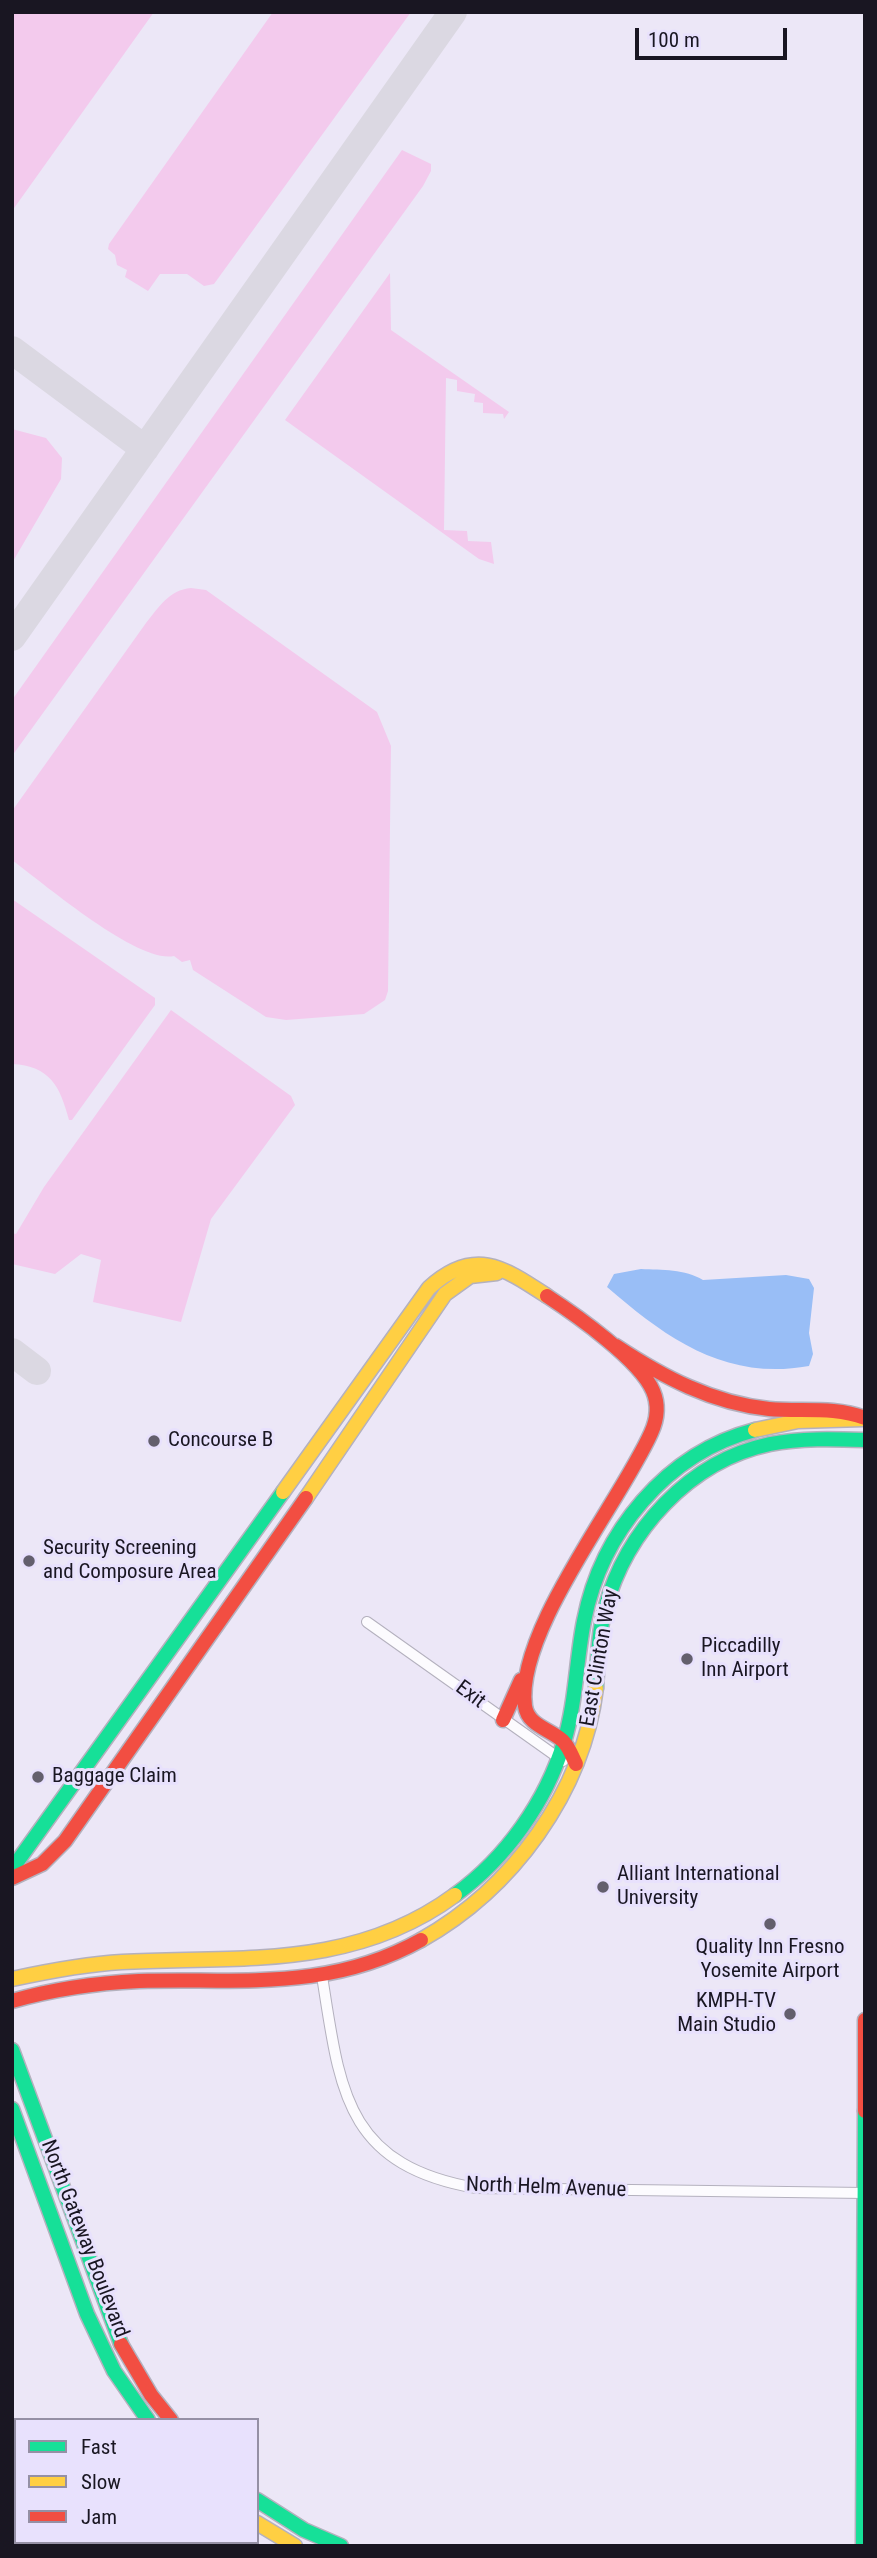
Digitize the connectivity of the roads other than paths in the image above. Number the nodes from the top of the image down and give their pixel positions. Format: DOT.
graph roads {
  1 [pos="519,1277"];
  2 [pos="615,1346"];
  3 [pos="865,1419"];
  4 [pos="865,1440"];
  5 [pos="269,1512"];
  6 [pos="287,1525"];
  7 [pos="367,1622"];
  8 [pos="534,1652"];
  9 [pos="503,1720"];
  10 [pos="564,1741"];
  11 [pos="557,1760"];
  12 [pos="576,1764"];
  13 [pos="12,1869"];
  14 [pos="12,1878"];
  15 [pos="432,1912"];
  16 [pos="322,1976"];
  17 [pos="12,1979"];
  18 [pos="12,2001"];
  19 [pos="865,2020"];
  20 [pos="12,2050"];
  21 [pos="12,2109"];
  22 [pos="865,2193"];
  23 [pos="99,2291"];
  24 [pos="81,2298"];
  25 [pos="147,2418"];
  26 [pos="170,2418"];
  27 [pos="259,2501"];
  28 [pos="259,2524"];
  29 [pos="295,2546"];
  30 [pos="341,2546"];
  31 [pos="863,2546"];
  1 -- 2 [label="main road"];
  1 -- 5 [label="main road"];
  1 -- 6 [label="main road"];
  2 -- 3 [label="main road"];
  2 -- 8 [label="main road"];
  3 -- 10 [label="main road, East Clinton Way"];
  4 -- 12 [label="main road, East Clinton Way"];
  5 -- 6 [label="main road"];
  5 -- 13 [label="main road"];
  6 -- 14 [label="main road"];
  7 -- 9 [label="street, Exit"];
  8 -- 9 [label="main road"];
  8 -- 10 [label="main road"];
  9 -- 11 [label="street, Exit"];
  10 -- 11 [label="main road, East Clinton Way"];
  10 -- 12 [label="main road"];
  11 -- 12 [label="street, Exit"];
  11 -- 15 [label="main road, East Clinton Way"];
  12 -- 16 [label="main road, East Clinton Way"];
  15 -- 16 [label="main road"];
  15 -- 17 [label="main road, East Clinton Way"];
  16 -- 18 [label="main road, East Clinton Way"];
  16 -- 22 [label="street, North Helm Avenue"];
  19 -- 22 [label="main road"];
  20 -- 23 [label="main road, North Gateway Boulevard"];
  21 -- 24 [label="main road, North Gateway Boulevard"];
  22 -- 31 [label="main road"];
  23 -- 24 [label="main road"];
  23 -- 26 [label="main road, North Gateway Boulevard"];
  24 -- 25 [label="main road, North Gateway Boulevard"];
  27 -- 30 [label="main road"];
  28 -- 29 [label="main road"];
}
